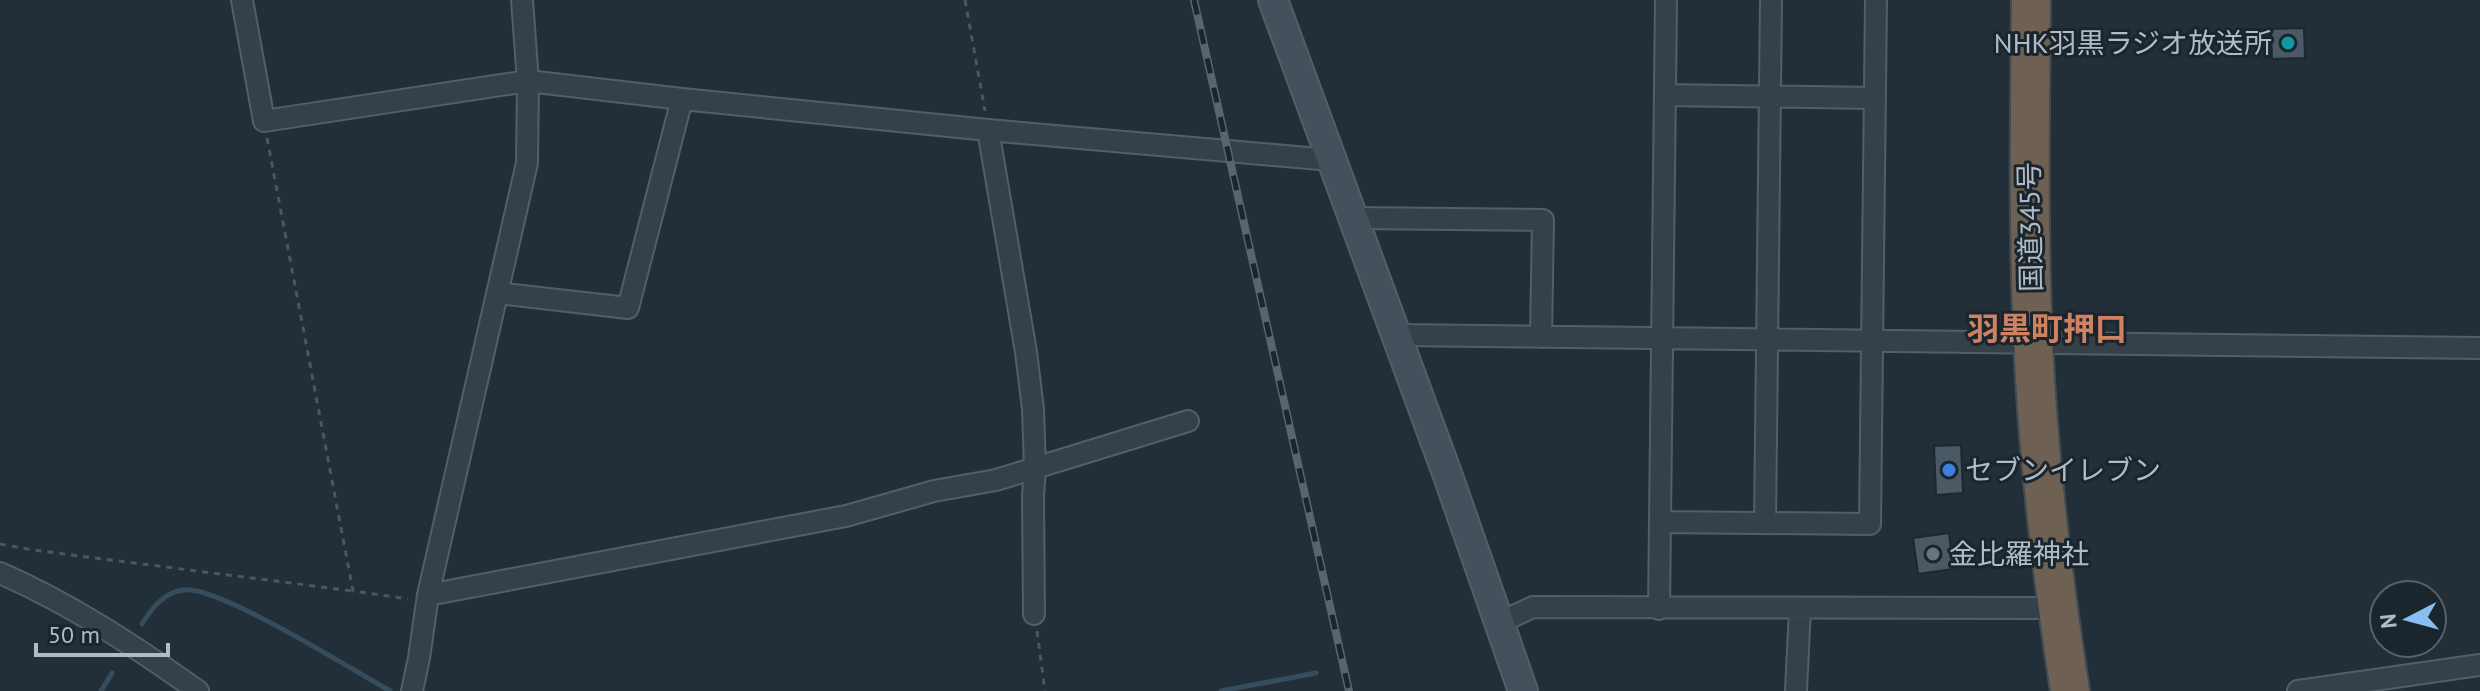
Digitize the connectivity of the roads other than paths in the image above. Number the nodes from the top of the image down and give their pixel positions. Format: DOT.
graph roads {
  1 [pos="242,0"];
  2 [pos="522,0"];
  3 [pos="1273,0"];
  4 [pos="1666,0"];
  5 [pos="1771,0"];
  6 [pos="1876,0"];
  7 [pos="2031,0"];
  8 [pos="528,81"];
  9 [pos="1665,95"];
  10 [pos="1770,96"];
  11 [pos="1875,98"];
  12 [pos="682,99"];
  13 [pos="988,130"];
  14 [pos="1331,160"];
  15 [pos="1354,218"];
  16 [pos="497,293"];
  17 [pos="1396,335"];
  18 [pos="1541,337"];
  19 [pos="1662,338"];
  20 [pos="1767,339"];
  21 [pos="1872,340"];
  22 [pos="2033,342"];
  23 [pos="2480,348"];
  24 [pos="1188,421"];
  25 [pos="1035,469"];
  26 [pos="1660,522"];
  27 [pos="1765,523"];
  28 [pos="0,573"];
  29 [pos="428,598"];
  30 [pos="1800,608"];
  31 [pos="2057,608"];
  32 [pos="1659,609"];
  33 [pos="1034,614"];
  34 [pos="1499,623"];
  35 [pos="2480,665"];
  36 [pos="2337,689"];
  37 [pos="198,691"];
  38 [pos="412,691"];
  39 [pos="1523,691"];
  40 [pos="1796,691"];
  41 [pos="2070,691"];
  42 [pos="2298,691"];
  1 -- 8 [label="street"];
  2 -- 8 [label="street"];
  3 -- 14 [label="street"];
  4 -- 9 [label="street"];
  5 -- 10 [label="street"];
  6 -- 11 [label="street"];
  7 -- 22 [label="highway, 国道345号"];
  8 -- 12 [label="street"];
  8 -- 16 [label="street"];
  9 -- 10 [label="street"];
  9 -- 19 [label="street"];
  10 -- 11 [label="street"];
  10 -- 20 [label="street"];
  11 -- 21 [label="street"];
  12 -- 13 [label="street"];
  12 -- 16 [label="street"];
  13 -- 14 [label="street"];
  13 -- 25 [label="street"];
  14 -- 15 [label="street"];
  15 -- 17 [label="street"];
  15 -- 18 [label="street"];
  16 -- 29 [label="street"];
  17 -- 18 [label="street"];
  17 -- 34 [label="street"];
  18 -- 19 [label="street"];
  19 -- 20 [label="street"];
  19 -- 26 [label="street"];
  20 -- 21 [label="street"];
  20 -- 27 [label="street"];
  21 -- 22 [label="street"];
  21 -- 27 [label="street"];
  22 -- 23 [label="street"];
  22 -- 31 [label="highway, 国道345号"];
  24 -- 25 [label="street"];
  25 -- 29 [label="street"];
  25 -- 33 [label="street"];
  26 -- 27 [label="street"];
  26 -- 32 [label="street"];
  28 -- 37 [label="street"];
  29 -- 38 [label="street"];
  30 -- 31 [label="street"];
  30 -- 32 [label="street"];
  30 -- 40 [label="street"];
  31 -- 41 [label="highway, 国道345号"];
  32 -- 34 [label="street"];
  34 -- 39 [label="street"];
  35 -- 36 [label="street"];
  36 -- 42 [label="street"];
}
